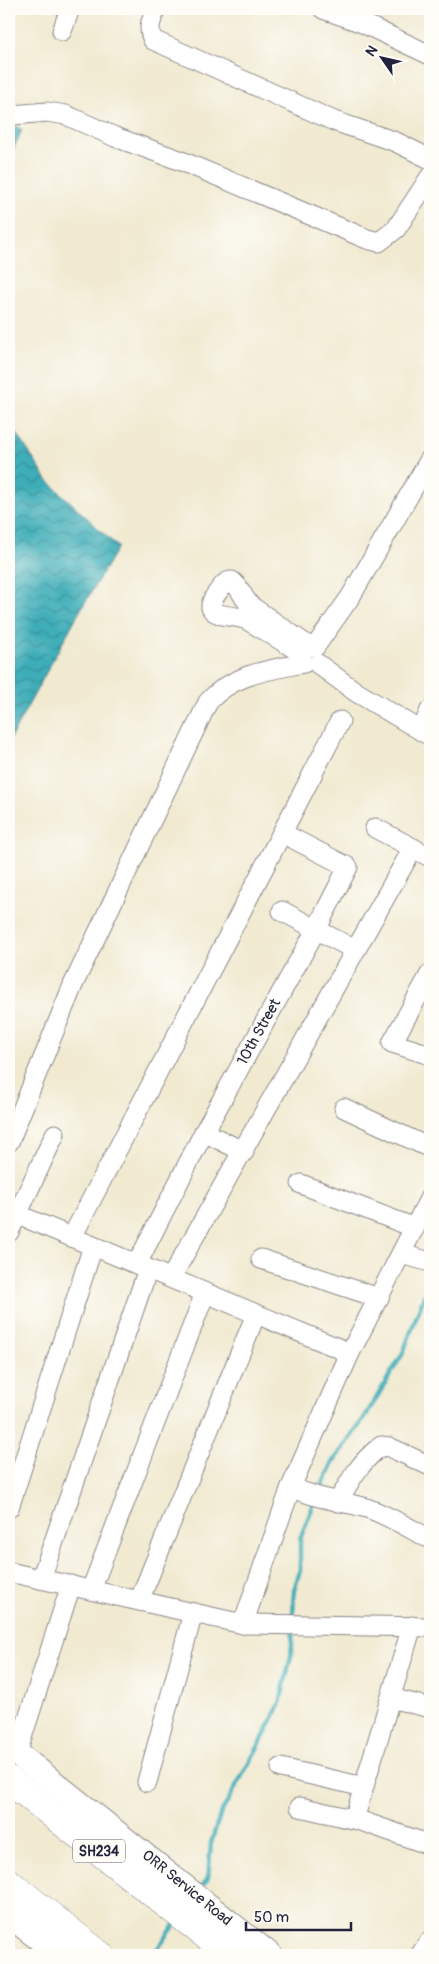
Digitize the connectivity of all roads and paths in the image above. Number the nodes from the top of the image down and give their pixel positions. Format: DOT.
graph roads {
  1 [pos="70,9"];
  2 [pos="156,9"];
  3 [pos="322,9"];
  4 [pos="62,31"];
  5 [pos="430,55"];
  6 [pos="13,115"];
  7 [pos="430,159"];
  8 [pos="430,177"];
  9 [pos="430,459"];
  10 [pos="310,655"];
  11 [pos="430,710"];
  12 [pos="340,721"];
  13 [pos="426,733"];
  14 [pos="375,828"];
  15 [pos="282,833"];
  16 [pos="413,848"];
  17 [pos="430,857"];
  18 [pos="282,911"];
  19 [pos="317,928"];
  20 [pos="355,950"];
  21 [pos="430,974"];
  22 [pos="430,1055"];
  23 [pos="344,1108"];
  24 [pos="204,1132"];
  25 [pos="54,1134"];
  26 [pos="9,1142"];
  27 [pos="430,1148"];
  28 [pos="244,1152"];
  29 [pos="301,1184"];
  30 [pos="430,1197"];
  31 [pos="13,1213"];
  32 [pos="414,1228"];
  33 [pos="9,1232"];
  34 [pos="72,1237"];
  35 [pos="93,1246"];
  36 [pos="401,1254"];
  37 [pos="261,1259"];
  38 [pos="429,1262"];
  39 [pos="143,1266"];
  40 [pos="171,1278"];
  41 [pos="205,1293"];
  42 [pos="379,1298"];
  43 [pos="256,1314"];
  44 [pos="350,1353"];
  45 [pos="430,1466"];
  46 [pos="291,1487"];
  47 [pos="324,1499"];
  48 [pos="9,1508"];
  49 [pos="426,1536"];
  50 [pos="9,1572"];
  51 [pos="41,1579"];
  52 [pos="71,1586"];
  53 [pos="91,1590"];
  54 [pos="139,1600"];
  55 [pos="193,1613"];
  56 [pos="244,1624"];
  57 [pos="421,1627"];
  58 [pos="390,1698"];
  59 [pos="430,1708"];
  60 [pos="13,1750"];
  61 [pos="281,1768"];
  62 [pos="9,1780"];
  63 [pos="147,1782"];
  64 [pos="364,1787"];
  65 [pos="300,1807"];
  66 [pos="361,1821"];
  67 [pos="430,1845"];
  68 [pos="9,1883"];
  69 [pos="168,1890"];
  70 [pos="9,1915"];
  71 [pos="204,1918"];
  72 [pos="430,1941"];
  73 [pos="60,1955"];
  74 [pos="100,1955"];
  75 [pos="231,1955"];
  76 [pos="270,1955"];
  77 [pos="420,1955"];
  1 -- 4 [label="street"];
  2 -- 7 [label="street"];
  3 -- 5 [label="street"];
  6 -- 8 [label="street"];
  9 -- 10 [label="street"];
  10 -- 10 [label="street"];
  10 -- 13 [label="street"];
  10 -- 26 [label="street"];
  11 -- 13 [label="street"];
  12 -- 15 [label="street"];
  14 -- 16 [label="street"];
  15 -- 19 [label="street, 10th Street"];
  15 -- 34 [label="street"];
  16 -- 17 [label="street"];
  16 -- 20 [label="street"];
  18 -- 19 [label="street"];
  19 -- 20 [label="street"];
  19 -- 24 [label="street, 10th Street"];
  20 -- 28 [label="street"];
  21 -- 22 [label="street"];
  23 -- 27 [label="street"];
  24 -- 28 [label="street"];
  24 -- 39 [label="street, 10th Street"];
  25 -- 31 [label="street"];
  28 -- 40 [label="street"];
  29 -- 32 [label="street"];
  30 -- 32 [label="street"];
  31 -- 33 [label="street"];
  31 -- 34 [label="street"];
  32 -- 36 [label="street"];
  34 -- 35 [label="street"];
  35 -- 39 [label="street"];
  35 -- 48 [label="street"];
  36 -- 38 [label="street"];
  36 -- 42 [label="street"];
  37 -- 42 [label="street"];
  39 -- 40 [label="street"];
  39 -- 51 [label="street, 10th Street"];
  40 -- 41 [label="street"];
  41 -- 43 [label="street"];
  41 -- 53 [label="street"];
  42 -- 44 [label="street"];
  43 -- 44 [label="street"];
  43 -- 54 [label="street"];
  44 -- 46 [label="street"];
  45 -- 47 [label="street"];
  46 -- 47 [label="street"];
  46 -- 56 [label="street"];
  47 -- 49 [label="street"];
  50 -- 51 [label="street"];
  51 -- 52 [label="street"];
  52 -- 53 [label="street"];
  52 -- 60 [label="street"];
  53 -- 54 [label="street"];
  54 -- 55 [label="street"];
  55 -- 56 [label="street"];
  55 -- 63 [label="street"];
  56 -- 57 [label="street"];
  57 -- 58 [label="street"];
  58 -- 59 [label="street"];
  58 -- 64 [label="street"];
  60 -- 69 [label="main road, ORR Service Road"];
  61 -- 64 [label="street"];
  62 -- 69 [label="highway, SH234"];
  64 -- 66 [label="street"];
  65 -- 66 [label="street"];
  66 -- 67 [label="street"];
  68 -- 74 [label="highway"];
  69 -- 71 [label="highway, SH234"];
  70 -- 73 [label="main road"];
  71 -- 75 [label="highway, SH234"];
  71 -- 76 [label="main road, ORR Service Road"];
  72 -- 77 [label="street"];
}
